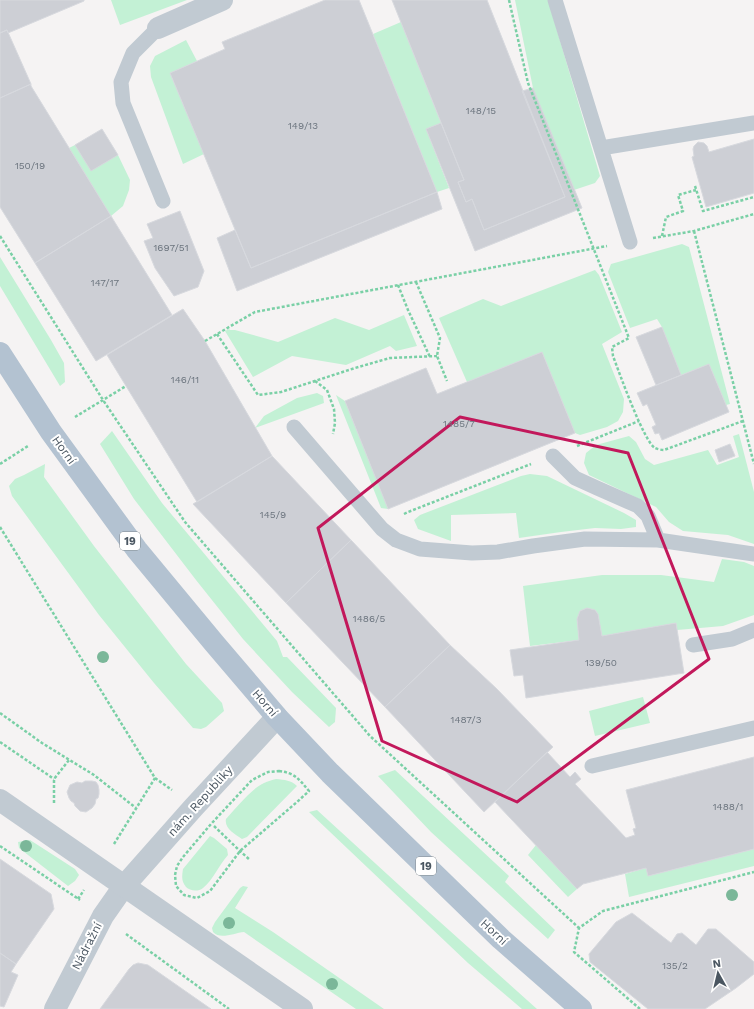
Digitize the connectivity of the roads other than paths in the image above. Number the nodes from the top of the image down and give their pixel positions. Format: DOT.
graph roads {
  1 [pos="222,0"];
  2 [pos="555,0"];
  3 [pos="158,28"];
  4 [pos="754,123"];
  5 [pos="601,148"];
  6 [pos="162,201"];
  7 [pos="630,242"];
  8 [pos="0,353"];
  9 [pos="294,427"];
  10 [pos="553,456"];
  11 [pos="658,540"];
  12 [pos="754,554"];
  13 [pos="754,630"];
  14 [pos="693,645"];
  15 [pos="277,716"];
  16 [pos="754,728"];
  17 [pos="592,766"];
  18 [pos="0,800"];
  19 [pos="124,886"];
  20 [pos="55,1009"];
  21 [pos="302,1009"];
  22 [pos="581,1009"];
  1 -- 3 [label="street"];
  2 -- 5 [label="lane"];
  3 -- 6 [label="lane"];
  4 -- 5 [label="lane"];
  5 -- 7 [label="lane"];
  8 -- 15 [label="main road, Horní / 19"];
  9 -- 11 [label="lane"];
  10 -- 11 [label="lane"];
  11 -- 12 [label="lane"];
  13 -- 14 [label="lane"];
  15 -- 19 [label="street, nám. Republiky"];
  15 -- 22 [label="main road, Horní / 19"];
  16 -- 17 [label="lane"];
  18 -- 19 [label="street"];
  19 -- 20 [label="street, Nádražní"];
  19 -- 21 [label="street"];
}
